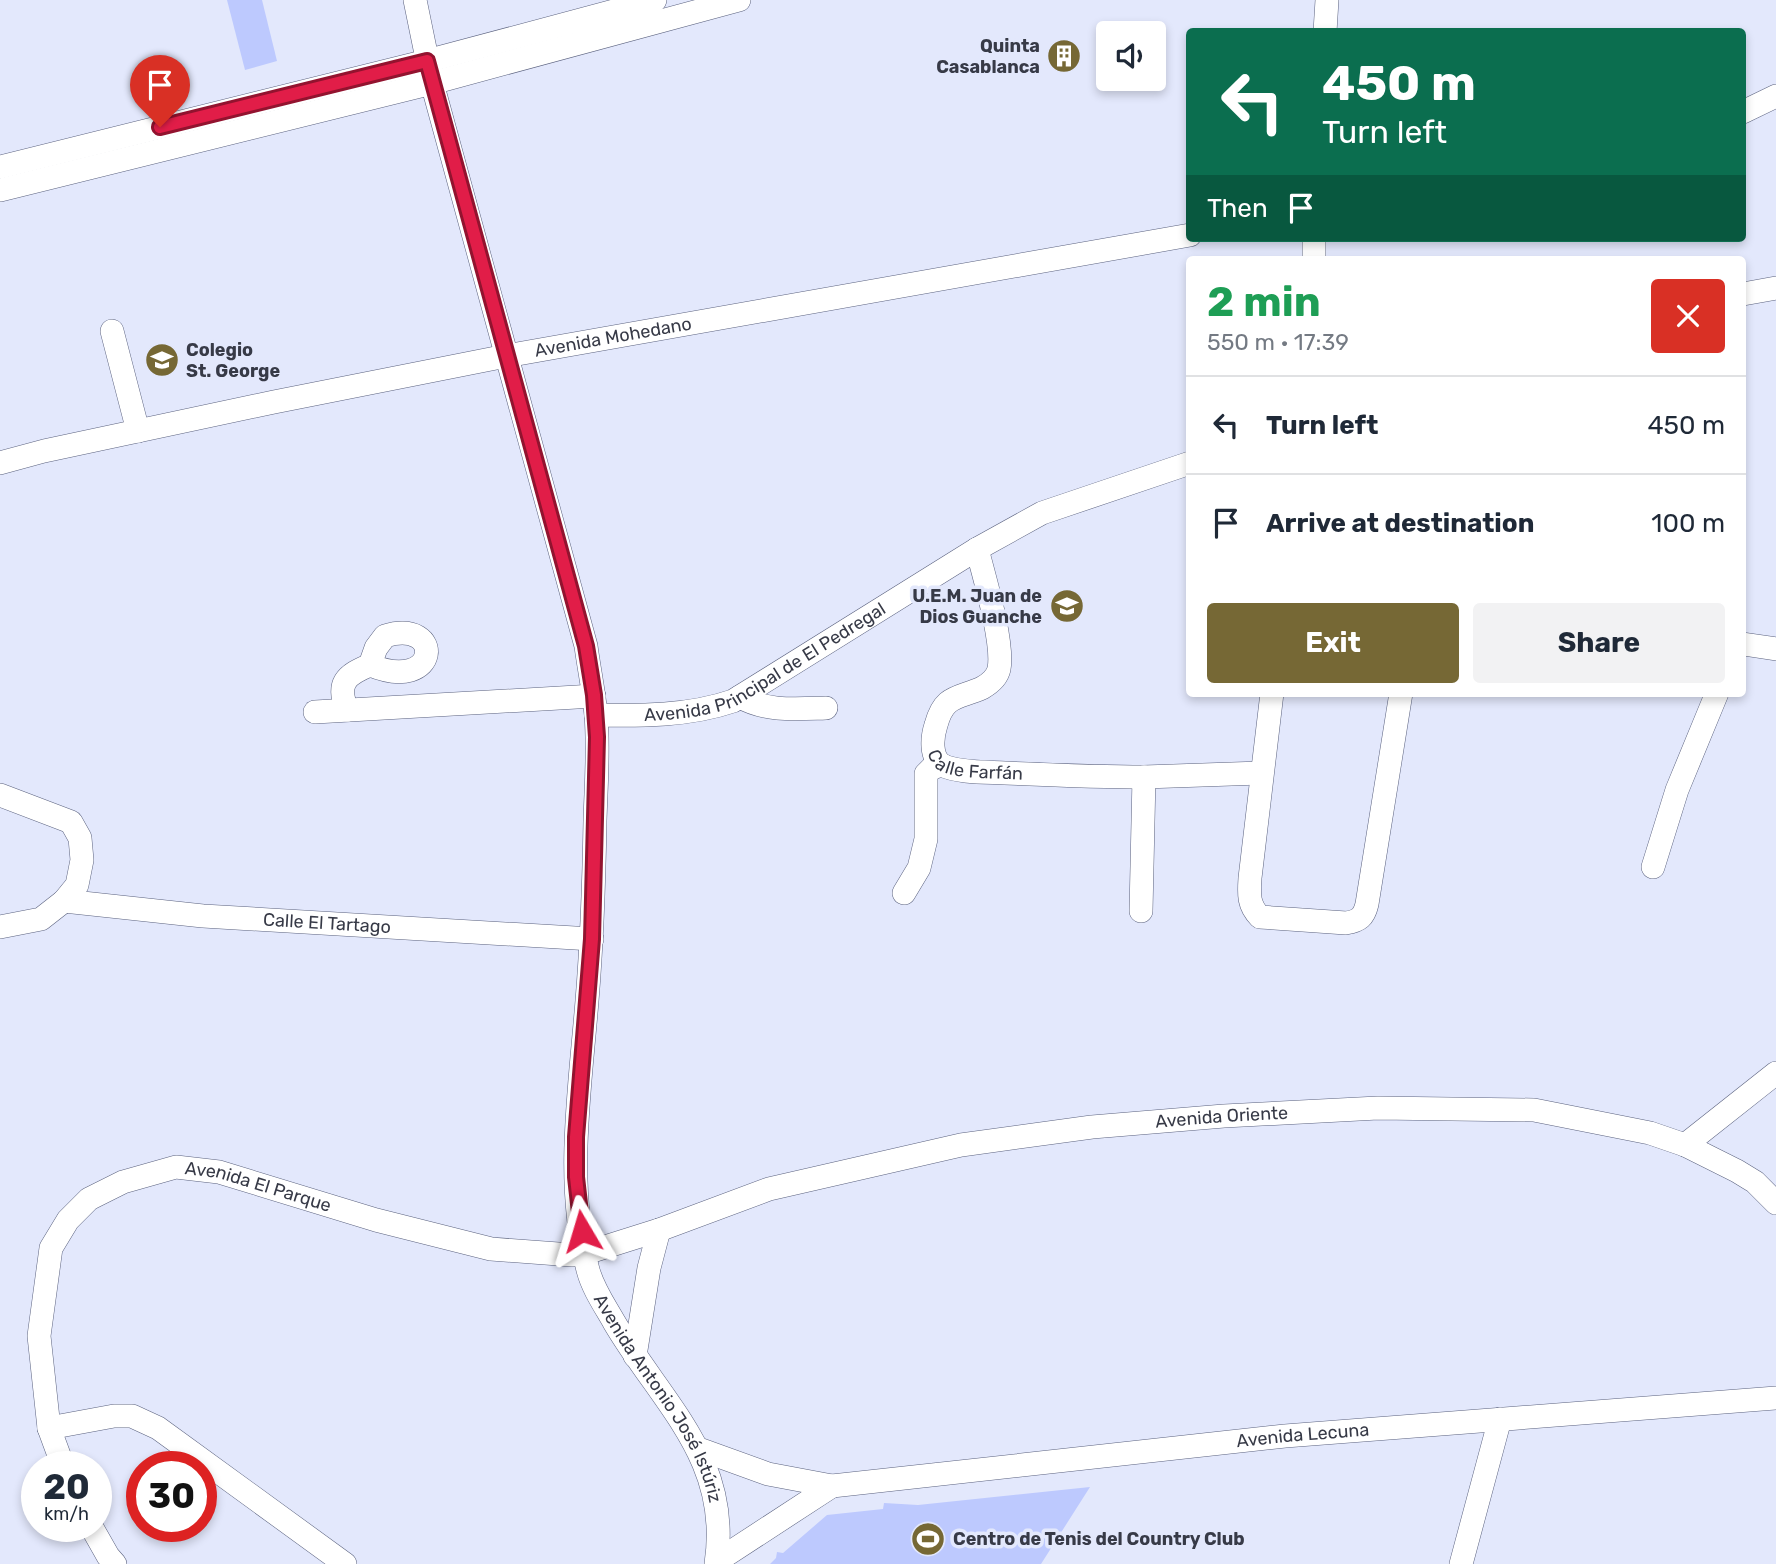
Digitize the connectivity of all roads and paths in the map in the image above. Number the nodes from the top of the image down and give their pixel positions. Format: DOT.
graph roads {
  1 [pos="415,0"];
  2 [pos="655,0"];
  3 [pos="739,0"];
  4 [pos="1327,0"];
  5 [pos="1325,28"];
  6 [pos="429,72"];
  7 [pos="1776,96"];
  8 [pos="1746,111"];
  9 [pos="0,166"];
  10 [pos="0,190"];
  11 [pos="1186,236"];
  12 [pos="1776,288"];
  13 [pos="1746,293"];
  14 [pos="112,331"];
  15 [pos="506,356"];
  16 [pos="138,431"];
  17 [pos="0,463"];
  18 [pos="1186,464"];
  19 [pos="977,549"];
  20 [pos="1746,644"];
  21 [pos="1776,649"];
  22 [pos="370,665"];
  23 [pos="740,697"];
  24 [pos="1271,697"];
  25 [pos="1400,697"];
  26 [pos="1715,697"];
  27 [pos="595,705"];
  28 [pos="826,708"];
  29 [pos="347,710"];
  30 [pos="315,712"];
  31 [pos="942,765"];
  32 [pos="1261,773"];
  33 [pos="1144,777"];
  34 [pos="0,795"];
  35 [pos="1653,867"];
  36 [pos="904,893"];
  37 [pos="64,901"];
  38 [pos="1141,911"];
  39 [pos="0,927"];
  40 [pos="592,939"];
  41 [pos="1776,1073"];
  42 [pos="1685,1145"];
  43 [pos="1776,1203"];
  44 [pos="659,1230"];
  45 [pos="586,1253"];
  46 [pos="635,1356"];
  47 [pos="1776,1398"];
  48 [pos="1500,1419"];
  49 [pos="49,1428"];
  50 [pos="699,1449"];
  51 [pos="58,1451"];
  52 [pos="832,1486"];
  53 [pos="100,1542"];
  54 [pos="717,1563"];
  55 [pos="115,1564"];
  56 [pos="345,1564"];
  57 [pos="1461,1564"];
  1 -- 6 [label="street, Avenida Antonio José Istúriz"];
  2 -- 6 [label="street"];
  3 -- 6 [label="street"];
  4 -- 5 [label="street"];
  6 -- 9 [label="street"];
  6 -- 10 [label="street"];
  6 -- 15 [label="street, Avenida Antonio José Istúriz"];
  7 -- 8 [label="street"];
  11 -- 15 [label="street, Avenida Mohedano"];
  12 -- 13 [label="street"];
  14 -- 16 [label="street"];
  15 -- 16 [label="street, Avenida Mohedano"];
  15 -- 27 [label="street, Avenida Antonio José Istúriz"];
  16 -- 17 [label="street, Avenida Mohedano"];
  18 -- 19 [label="street, Avenida Principal de El Pedregal"];
  19 -- 23 [label="street, Avenida Principal de El Pedregal"];
  19 -- 31 [label="street, Calle Farfán"];
  20 -- 21 [label="street"];
  22 -- 29 [label="street"];
  23 -- 27 [label="street, Avenida Principal de El Pedregal"];
  23 -- 28 [label="street"];
  24 -- 32 [label="street"];
  25 -- 32 [label="street"];
  26 -- 35 [label="street"];
  27 -- 29 [label="street, Avenida Principal de El Pedregal"];
  27 -- 40 [label="street, Avenida Antonio José Istúriz"];
  29 -- 30 [label="street, Avenida Principal de El Pedregal"];
  31 -- 33 [label="street, Calle Farfán"];
  31 -- 36 [label="street"];
  32 -- 33 [label="street, Calle Farfán"];
  33 -- 38 [label="street"];
  34 -- 37 [label="street"];
  37 -- 39 [label="street"];
  37 -- 40 [label="street, Calle El Tartago"];
  40 -- 45 [label="street, Avenida Antonio José Istúriz"];
  41 -- 42 [label="street"];
  42 -- 43 [label="street, Avenida Oriente"];
  42 -- 44 [label="street, Avenida Oriente"];
  44 -- 45 [label="street, Avenida Oriente"];
  44 -- 46 [label="street"];
  45 -- 46 [label="street, Avenida Antonio José Istúriz"];
  45 -- 49 [label="street, Avenida El Parque"];
  46 -- 50 [label="street, Avenida Antonio José Istúriz"];
  47 -- 48 [label="street, Avenida Lecuna"];
  48 -- 52 [label="street, Avenida Lecuna"];
  48 -- 57 [label="street"];
  49 -- 51 [label="street, Avenida El Parque"];
  49 -- 56 [label="street"];
  50 -- 52 [label="street, Avenida Lecuna"];
  50 -- 54 [label="street, Avenida Antonio José Istúriz"];
  52 -- 54 [label="street, Avenida Lecuna"];
  53 -- 55 [label="street"];
}
